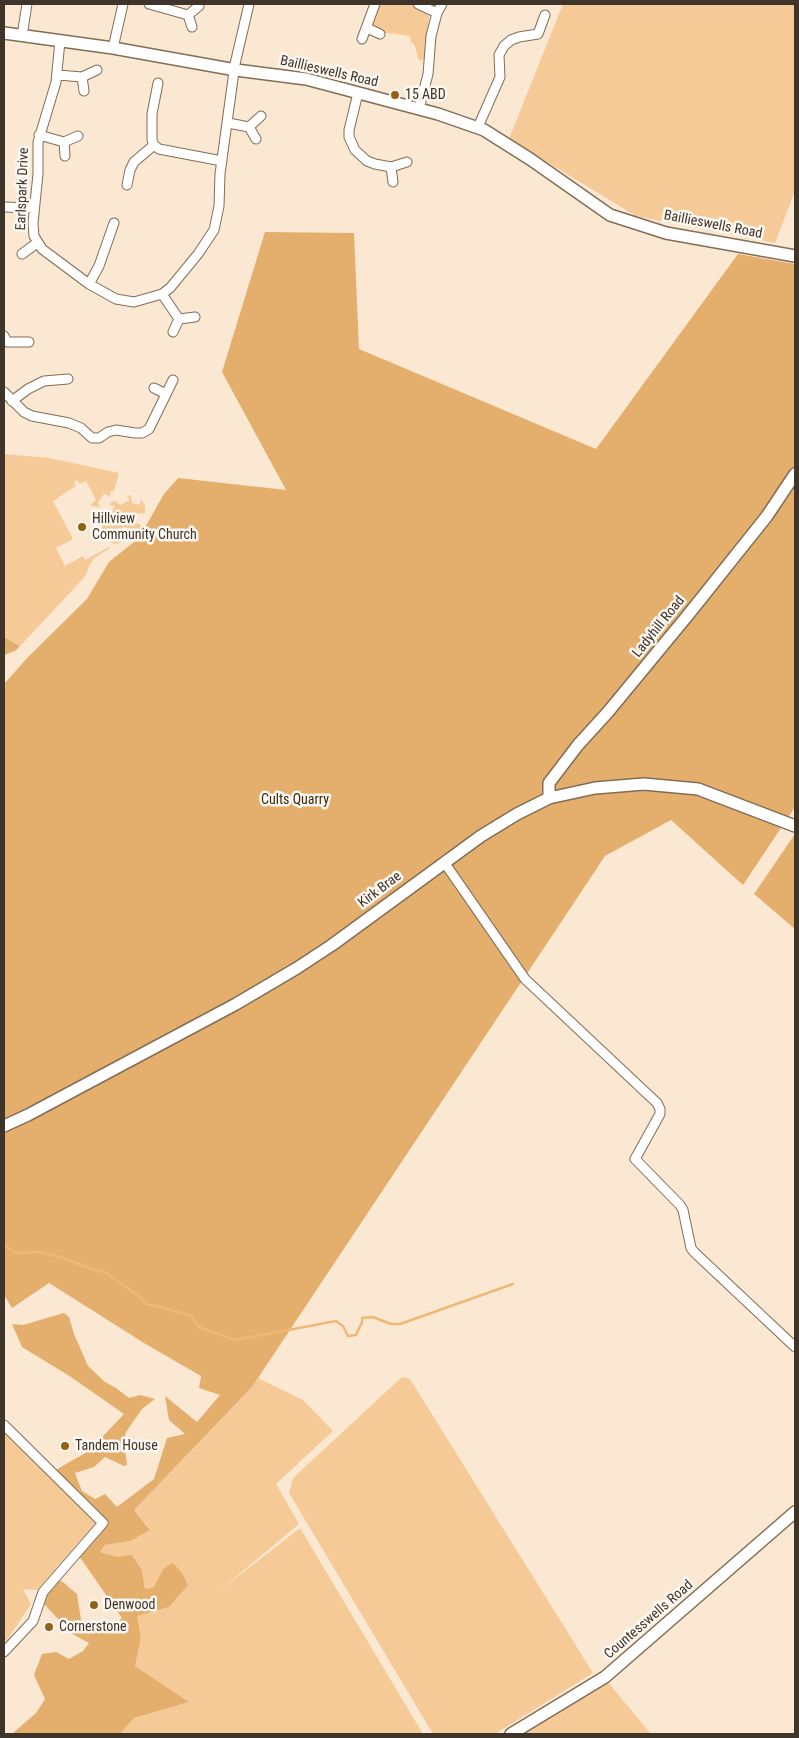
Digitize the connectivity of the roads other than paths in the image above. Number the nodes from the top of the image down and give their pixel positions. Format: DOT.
graph roads {
  1 [pos="26,4"];
  2 [pos="123,4"];
  3 [pos="149,4"];
  4 [pos="249,4"];
  5 [pos="375,4"];
  6 [pos="418,4"];
  7 [pos="442,4"];
  8 [pos="199,6"];
  9 [pos="437,13"];
  10 [pos="188,14"];
  11 [pos="546,15"];
  12 [pos="192,27"];
  13 [pos="366,28"];
  14 [pos="4,33"];
  15 [pos="380,34"];
  16 [pos="22,36"];
  17 [pos="362,39"];
  18 [pos="60,41"];
  19 [pos="113,48"];
  20 [pos="96,70"];
  21 [pos="236,70"];
  22 [pos="58,75"];
  23 [pos="82,77"];
  24 [pos="158,83"];
  25 [pos="84,91"];
  26 [pos="358,93"];
  27 [pos="419,109"];
  28 [pos="260,116"];
  29 [pos="228,123"];
  30 [pos="249,127"];
  31 [pos="478,128"];
  32 [pos="39,135"];
  33 [pos="78,136"];
  34 [pos="256,139"];
  35 [pos="64,142"];
  36 [pos="154,145"];
  37 [pos="65,156"];
  38 [pos="222,161"];
  39 [pos="407,162"];
  40 [pos="392,167"];
  41 [pos="393,182"];
  42 [pos="127,185"];
  43 [pos="4,207"];
  44 [pos="34,208"];
  45 [pos="114,223"];
  46 [pos="37,243"];
  47 [pos="22,254"];
  48 [pos="795,256"];
  49 [pos="89,284"];
  50 [pos="162,294"];
  51 [pos="195,317"];
  52 [pos="179,320"];
  53 [pos="173,332"];
  54 [pos="5,341"];
  55 [pos="29,342"];
  56 [pos="68,379"];
  57 [pos="173,380"];
  58 [pos="154,388"];
  59 [pos="4,392"];
  60 [pos="166,394"];
  61 [pos="12,401"];
  62 [pos="795,474"];
  63 [pos="548,798"];
  64 [pos="795,826"];
  65 [pos="444,862"];
  66 [pos="4,1126"];
  67 [pos="795,1347"];
  68 [pos="4,1425"];
  69 [pos="795,1512"];
  70 [pos="4,1652"];
  71 [pos="511,1734"];
  1 -- 16 [label="street"];
  2 -- 19 [label="street"];
  3 -- 10 [label="street"];
  4 -- 21 [label="street"];
  5 -- 13 [label="street"];
  6 -- 9 [label="street"];
  7 -- 9 [label="street"];
  8 -- 10 [label="street"];
  9 -- 27 [label="street"];
  10 -- 12 [label="street"];
  11 -- 31 [label="street"];
  13 -- 15 [label="street"];
  13 -- 17 [label="street"];
  14 -- 16 [label="street, Baillieswells Road"];
  16 -- 18 [label="street, Baillieswells Road"];
  18 -- 19 [label="street, Baillieswells Road"];
  18 -- 22 [label="street, Earlspark Drive"];
  19 -- 21 [label="street, Baillieswells Road"];
  20 -- 23 [label="street"];
  21 -- 26 [label="street, Baillieswells Road"];
  21 -- 29 [label="street"];
  22 -- 23 [label="street"];
  22 -- 32 [label="street, Earlspark Drive"];
  23 -- 25 [label="street"];
  24 -- 36 [label="street"];
  26 -- 27 [label="street, Baillieswells Road"];
  26 -- 40 [label="street"];
  27 -- 31 [label="street, Baillieswells Road"];
  28 -- 30 [label="street"];
  29 -- 30 [label="street"];
  29 -- 38 [label="street"];
  30 -- 34 [label="street"];
  31 -- 48 [label="street, Baillieswells Road"];
  32 -- 35 [label="street, Earlspark Drive"];
  32 -- 44 [label="street, Earlspark Drive"];
  33 -- 35 [label="street"];
  35 -- 37 [label="street"];
  36 -- 38 [label="street"];
  36 -- 42 [label="street"];
  38 -- 50 [label="street"];
  39 -- 40 [label="street"];
  40 -- 41 [label="street"];
  43 -- 44 [label="street"];
  44 -- 46 [label="street, Earlspark Drive"];
  45 -- 49 [label="street"];
  46 -- 47 [label="street, Earlspark Drive"];
  46 -- 49 [label="street, Earlspark Drive"];
  49 -- 50 [label="street, Earlspark Drive"];
  50 -- 52 [label="street"];
  51 -- 52 [label="street"];
  52 -- 53 [label="street"];
  54 -- 55 [label="street"];
  56 -- 61 [label="street"];
  57 -- 60 [label="street"];
  58 -- 60 [label="street"];
  59 -- 61 [label="street"];
  60 -- 61 [label="street"];
  62 -- 63 [label="street, Ladyhill Road"];
  63 -- 64 [label="street, Kirk Brae"];
  63 -- 65 [label="street, Kirk Brae"];
  65 -- 66 [label="street, Kirk Brae"];
  65 -- 67 [label="street"];
  68 -- 70 [label="street"];
  69 -- 71 [label="street, Countesswells Road"];
}
